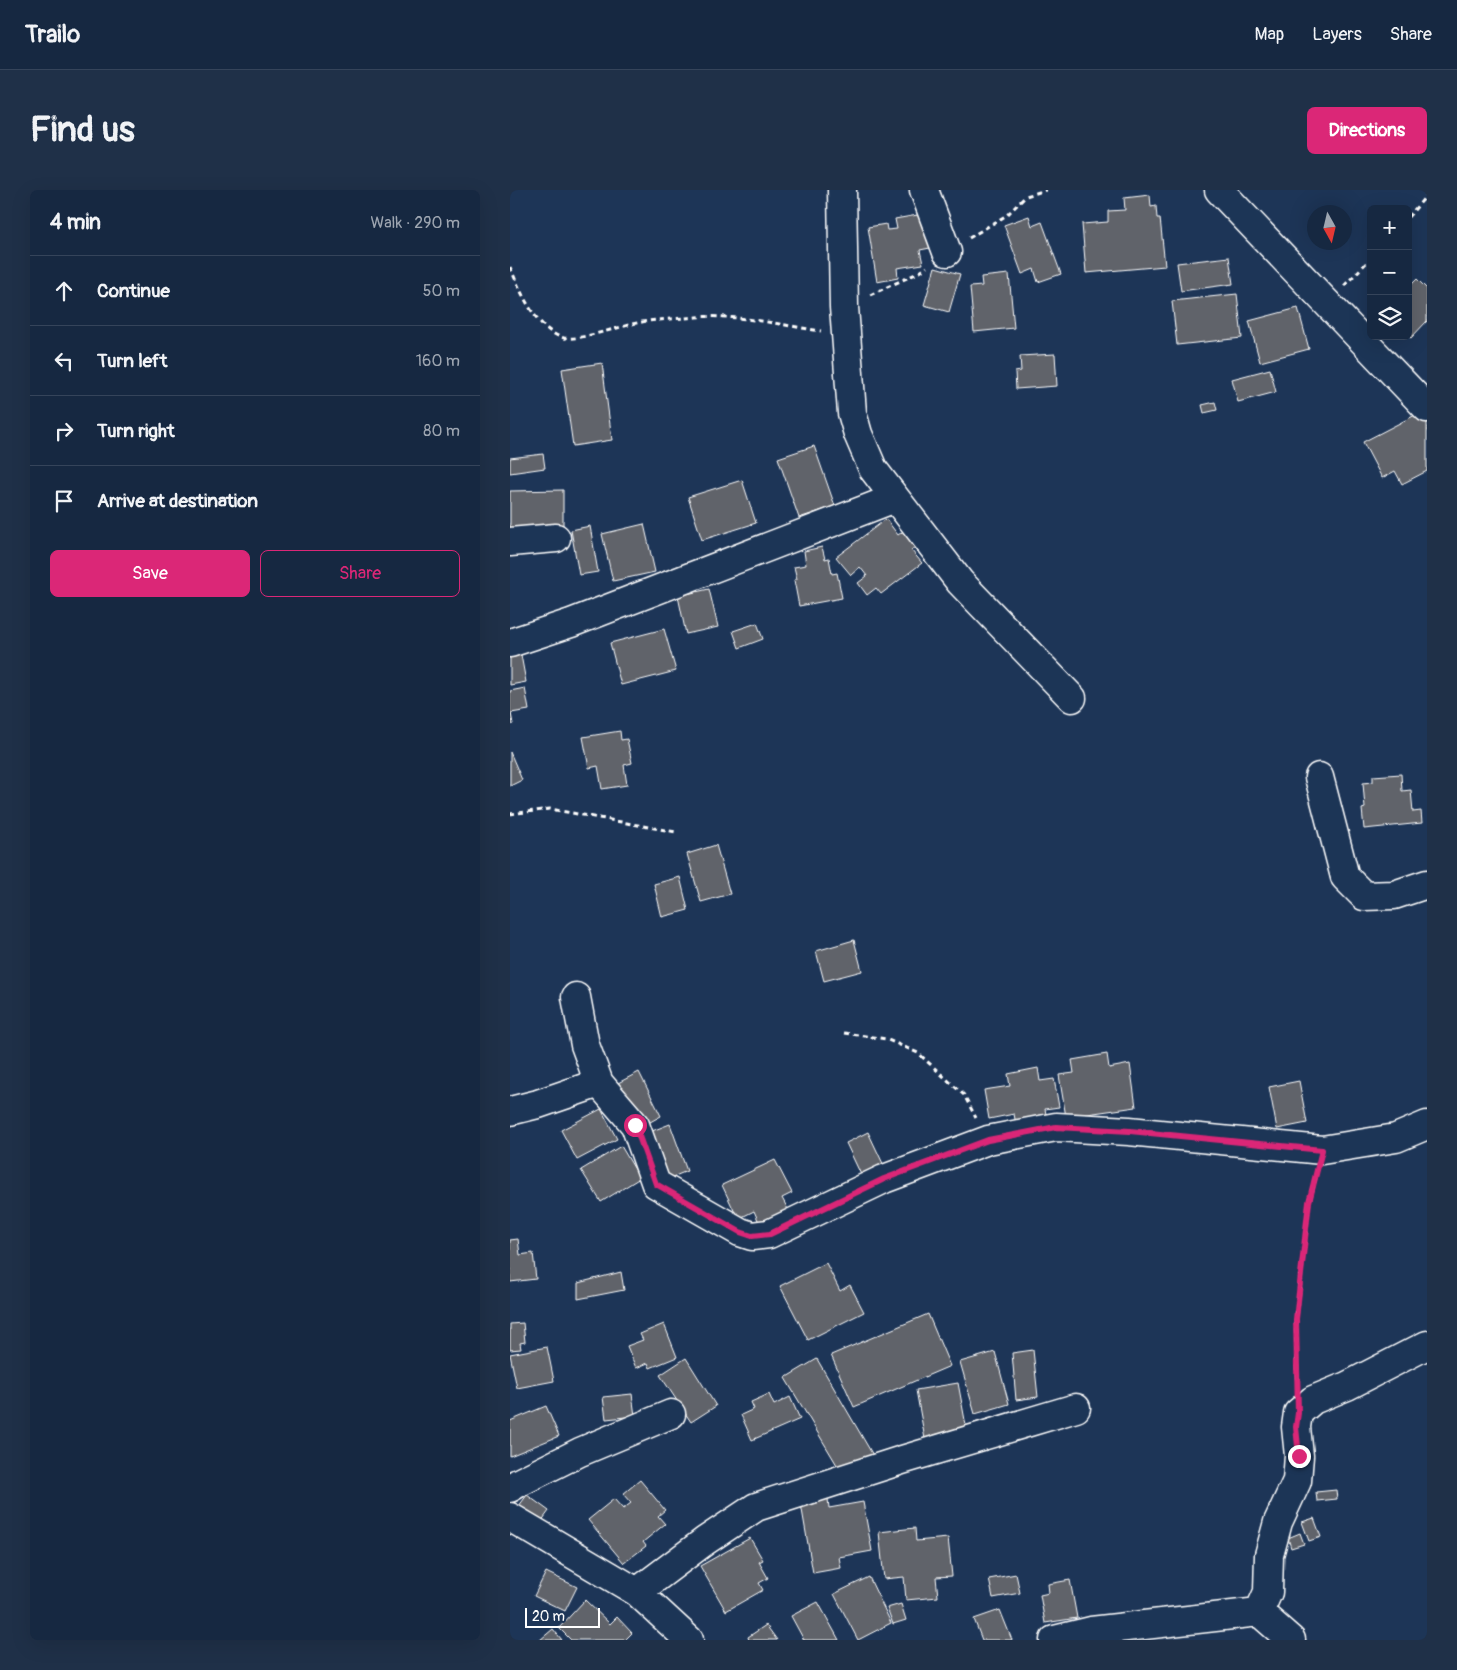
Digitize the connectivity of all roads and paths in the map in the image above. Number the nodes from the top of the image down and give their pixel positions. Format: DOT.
graph roads {
  1 [pos="842,190"];
  2 [pos="924,190"];
  3 [pos="1220,190"];
  4 [pos="1427,195"];
  5 [pos="1412,212"];
  6 [pos="947,252"];
  7 [pos="1367,262"];
  8 [pos="510,267"];
  9 [pos="1328,302"];
  10 [pos="846,335"];
  11 [pos="1427,408"];
  12 [pos="895,498"];
  13 [pos="556,538"];
  14 [pos="510,542"];
  15 [pos="510,643"];
  16 [pos="1072,698"];
  17 [pos="1319,777"];
  18 [pos="510,814"];
  19 [pos="676,832"];
  20 [pos="1427,884"];
  21 [pos="576,998"];
  22 [pos="844,1033"];
  23 [pos="599,1083"];
  24 [pos="510,1111"];
  25 [pos="1427,1125"];
  26 [pos="988,1140"];
  27 [pos="1322,1150"];
  28 [pos="1427,1345"];
  29 [pos="1076,1408"];
  30 [pos="1298,1413"];
  31 [pos="671,1414"];
  32 [pos="510,1488"];
  33 [pos="510,1517"];
  34 [pos="637,1592"];
  35 [pos="1259,1612"];
  36 [pos="689,1640"];
  37 [pos="1054,1640"];
  38 [pos="1291,1640"];
  1 -- 10 [label="street"];
  2 -- 6 [label="street"];
  3 -- 9 [label="street"];
  4 -- 5 [label="path"];
  7 -- 9 [label="path"];
  8 -- 10 [label="path"];
  9 -- 11 [label="street"];
  10 -- 12 [label="street"];
  12 -- 15 [label="street"];
  12 -- 16 [label="street"];
  13 -- 14 [label="street"];
  17 -- 20 [label="street"];
  18 -- 19 [label="path"];
  21 -- 23 [label="street"];
  22 -- 26 [label="path"];
  23 -- 24 [label="street"];
  23 -- 26 [label="street"];
  25 -- 27 [label="street"];
  26 -- 27 [label="street"];
  27 -- 30 [label="path"];
  28 -- 30 [label="street"];
  29 -- 34 [label="street"];
  30 -- 35 [label="street"];
  31 -- 32 [label="street"];
  33 -- 34 [label="street"];
  34 -- 36 [label="street"];
  35 -- 37 [label="street"];
  35 -- 38 [label="street"];
}
